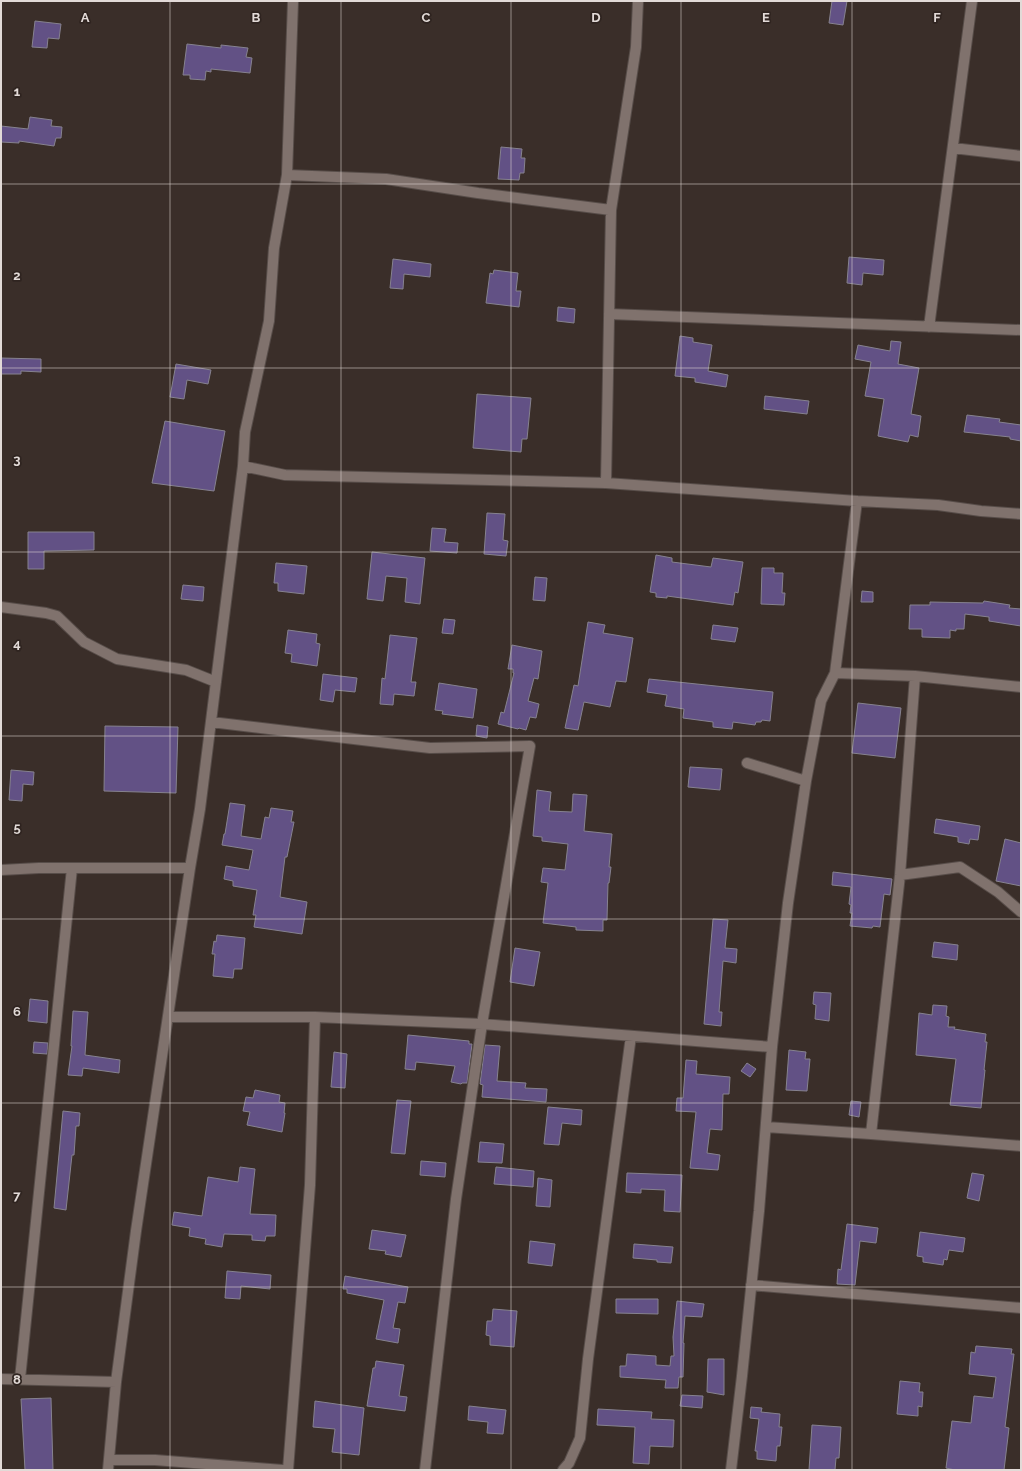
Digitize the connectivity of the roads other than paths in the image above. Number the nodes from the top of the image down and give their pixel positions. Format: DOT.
graph roads {
  1 [pos="293,1"];
  2 [pos="638,1"];
  3 [pos="972,1"];
  4 [pos="953,148"];
  5 [pos="1021,156"];
  6 [pos="287,175"];
  7 [pos="611,210"];
  8 [pos="609,314"];
  9 [pos="929,326"];
  10 [pos="1021,330"];
  11 [pos="243,466"];
  12 [pos="606,483"];
  13 [pos="857,501"];
  14 [pos="1021,514"];
  15 [pos="1,607"];
  16 [pos="835,673"];
  17 [pos="915,676"];
  18 [pos="216,682"];
  19 [pos="1021,687"];
  20 [pos="211,722"];
  21 [pos="747,763"];
  22 [pos="806,781"];
  23 [pos="72,868"];
  24 [pos="190,868"];
  25 [pos="1,870"];
  26 [pos="900,875"];
  27 [pos="1021,912"];
  28 [pos="168,1017"];
  29 [pos="315,1017"];
  30 [pos="482,1024"];
  31 [pos="631,1036"];
  32 [pos="772,1047"];
  33 [pos="766,1127"];
  34 [pos="871,1134"];
  35 [pos="1021,1146"];
  36 [pos="751,1285"];
  37 [pos="1021,1308"];
  38 [pos="1,1379"];
  39 [pos="20,1379"];
  40 [pos="116,1382"];
  41 [pos="109,1465"];
  42 [pos="283,1470"];
  43 [pos="288,1470"];
  44 [pos="425,1470"];
  45 [pos="563,1470"];
  46 [pos="731,1470"];
  1 -- 6 [label="street"];
  2 -- 7 [label="street"];
  3 -- 4 [label="street"];
  4 -- 5 [label="street"];
  4 -- 9 [label="street"];
  6 -- 7 [label="street"];
  6 -- 11 [label="street"];
  7 -- 8 [label="street"];
  8 -- 9 [label="street"];
  8 -- 12 [label="street"];
  9 -- 10 [label="street"];
  11 -- 12 [label="street"];
  11 -- 18 [label="street"];
  12 -- 13 [label="street"];
  13 -- 14 [label="street"];
  13 -- 16 [label="street"];
  15 -- 18 [label="street"];
  16 -- 17 [label="street"];
  16 -- 22 [label="street"];
  17 -- 19 [label="street"];
  17 -- 26 [label="street"];
  18 -- 20 [label="street"];
  20 -- 24 [label="street"];
  20 -- 30 [label="street"];
  21 -- 22 [label="street"];
  22 -- 32 [label="street"];
  23 -- 24 [label="street"];
  23 -- 25 [label="street"];
  23 -- 39 [label="street"];
  24 -- 28 [label="street"];
  26 -- 27 [label="street"];
  26 -- 34 [label="street"];
  28 -- 29 [label="street"];
  28 -- 40 [label="street"];
  29 -- 30 [label="street"];
  29 -- 43 [label="street"];
  30 -- 31 [label="street"];
  30 -- 44 [label="street"];
  31 -- 32 [label="street"];
  31 -- 45 [label="street"];
  32 -- 33 [label="street"];
  33 -- 34 [label="street"];
  33 -- 36 [label="street"];
  34 -- 35 [label="street"];
  36 -- 37 [label="street"];
  36 -- 46 [label="street"];
  38 -- 39 [label="street"];
  39 -- 40 [label="street"];
  40 -- 41 [label="street"];
  41 -- 42 [label="street"];
}
